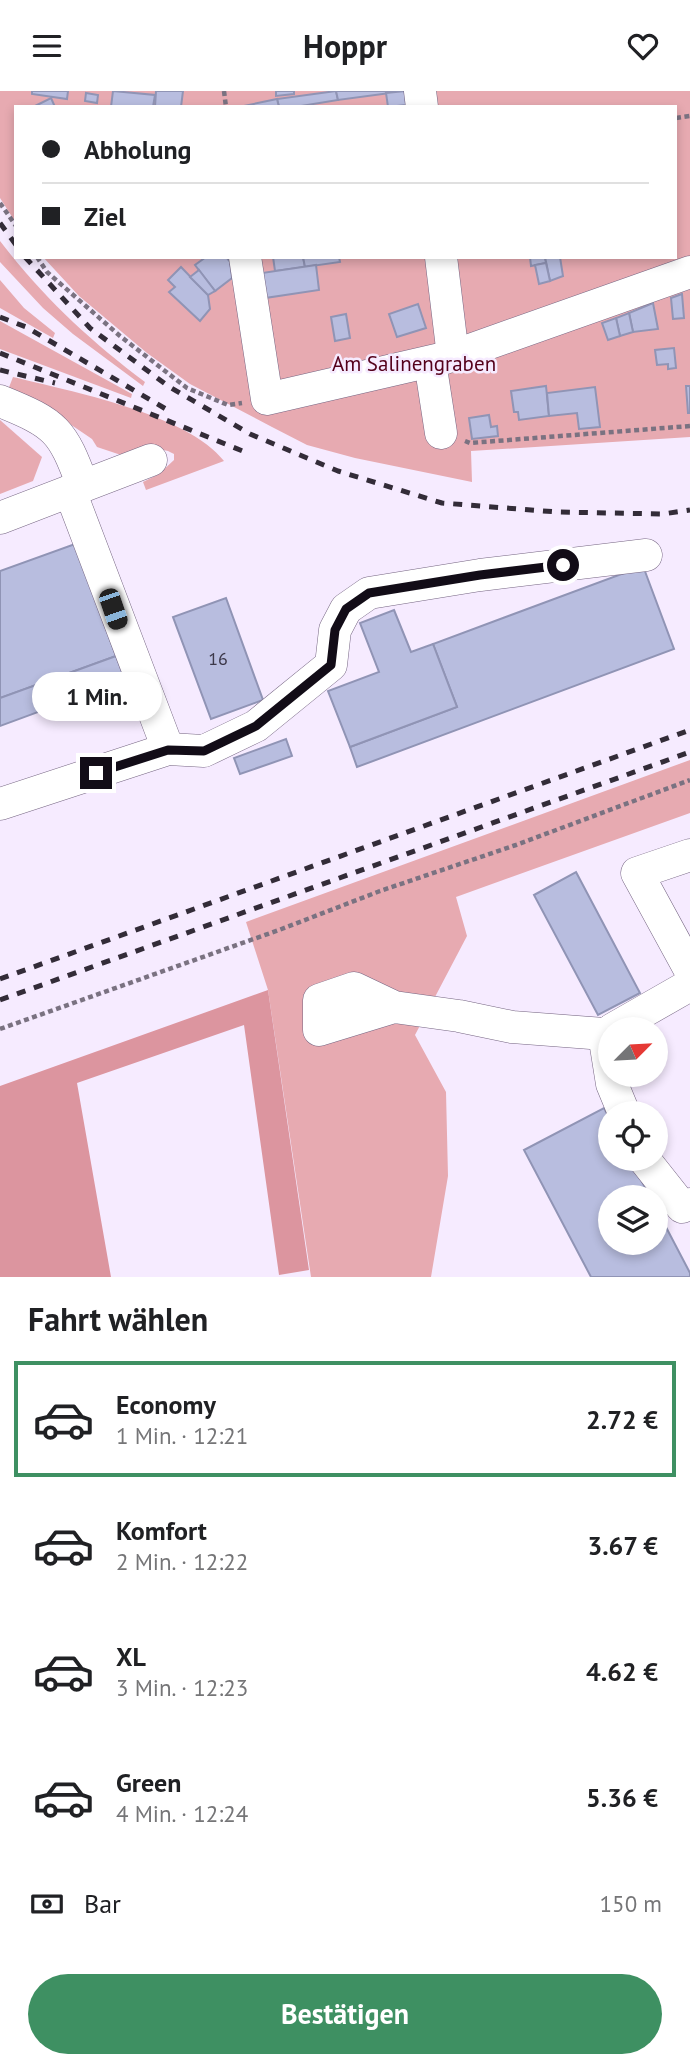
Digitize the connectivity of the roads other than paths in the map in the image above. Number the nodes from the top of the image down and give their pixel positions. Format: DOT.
graph roads {
  1 [pos="245,259"];
  2 [pos="441,259"];
  3 [pos="690,272"];
  4 [pos="441,359"];
  5 [pos="0,401"];
  6 [pos="441,433"];
  7 [pos="151,460"];
  8 [pos="76,489"];
  9 [pos="0,518"];
  10 [pos="646,555"];
  11 [pos="168,750"];
  12 [pos="0,804"];
  13 [pos="690,855"];
  14 [pos="690,970"];
  15 [pos="690,985"];
  16 [pos="394,1007"];
  17 [pos="634,1017"];
  18 [pos="598,1031"];
  19 [pos="654,1171"];
  20 [pos="690,1204"];
  1 -- 4 [label="street"];
  2 -- 4 [label="street"];
  3 -- 4 [label="street"];
  4 -- 6 [label="street"];
  5 -- 8 [label="street"];
  7 -- 8 [label="street"];
  8 -- 9 [label="street"];
  8 -- 11 [label="street"];
  10 -- 11 [label="street"];
  11 -- 12 [label="street"];
  13 -- 14 [label="street"];
  15 -- 17 [label="street"];
  16 -- 18 [label="street"];
  19 -- 20 [label="street"];
}
